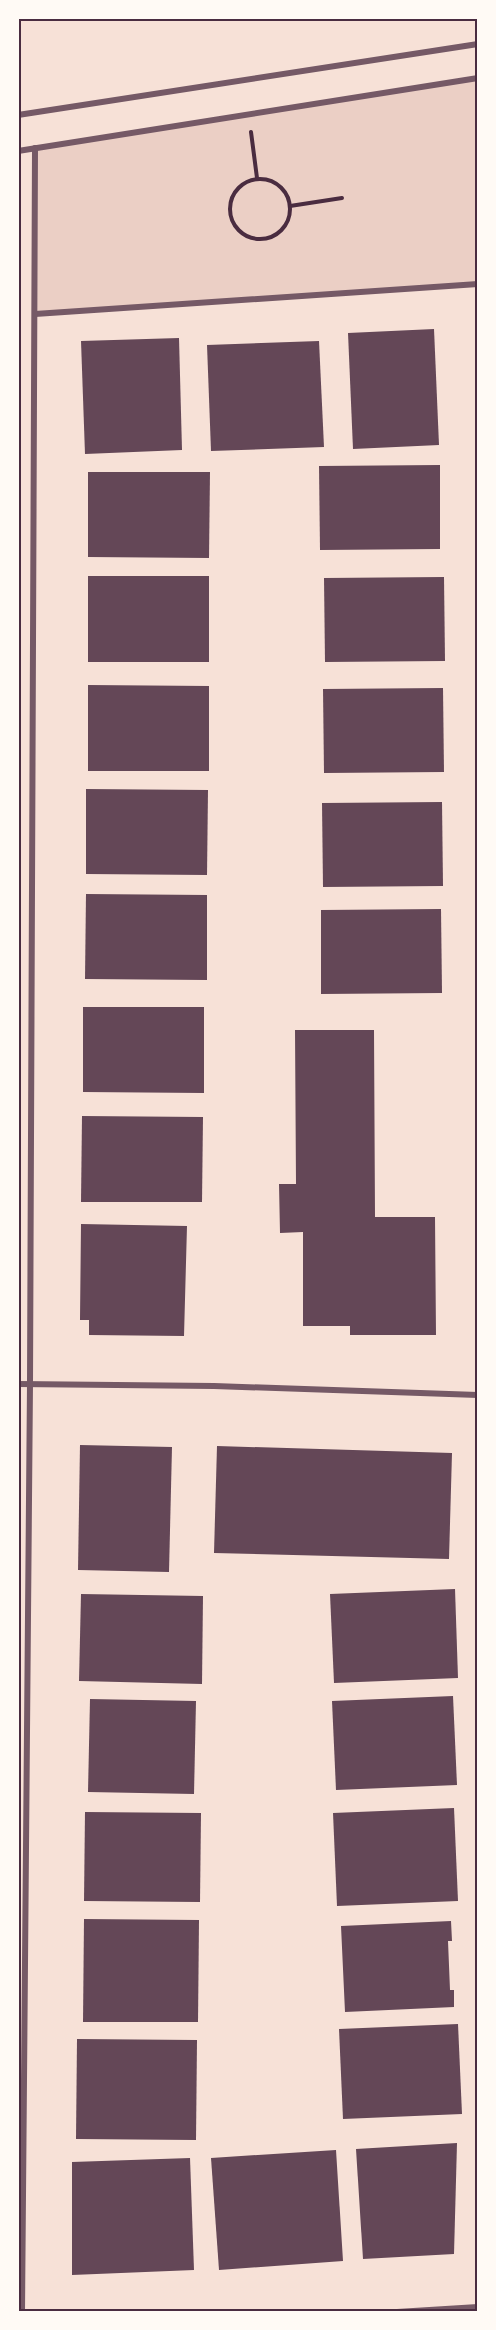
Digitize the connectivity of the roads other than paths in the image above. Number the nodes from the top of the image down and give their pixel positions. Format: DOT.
graph roads {
  1 [pos="478,44"];
  2 [pos="478,78"];
  3 [pos="18,115"];
  4 [pos="35,148"];
  5 [pos="18,151"];
  6 [pos="478,284"];
  7 [pos="35,314"];
  8 [pos="18,1384"];
  9 [pos="30,1384"];
  10 [pos="478,1395"];
  11 [pos="478,2307"];
  12 [pos="22,2312"];
  13 [pos="397,2312"];
  1 -- 3 [label="street"];
  2 -- 4 [label="street"];
  4 -- 5 [label="street"];
  4 -- 7 [label="street"];
  6 -- 7 [label="street"];
  7 -- 9 [label="street"];
  8 -- 9 [label="street"];
  9 -- 10 [label="street"];
  9 -- 12 [label="street"];
  11 -- 13 [label="street"];
}
